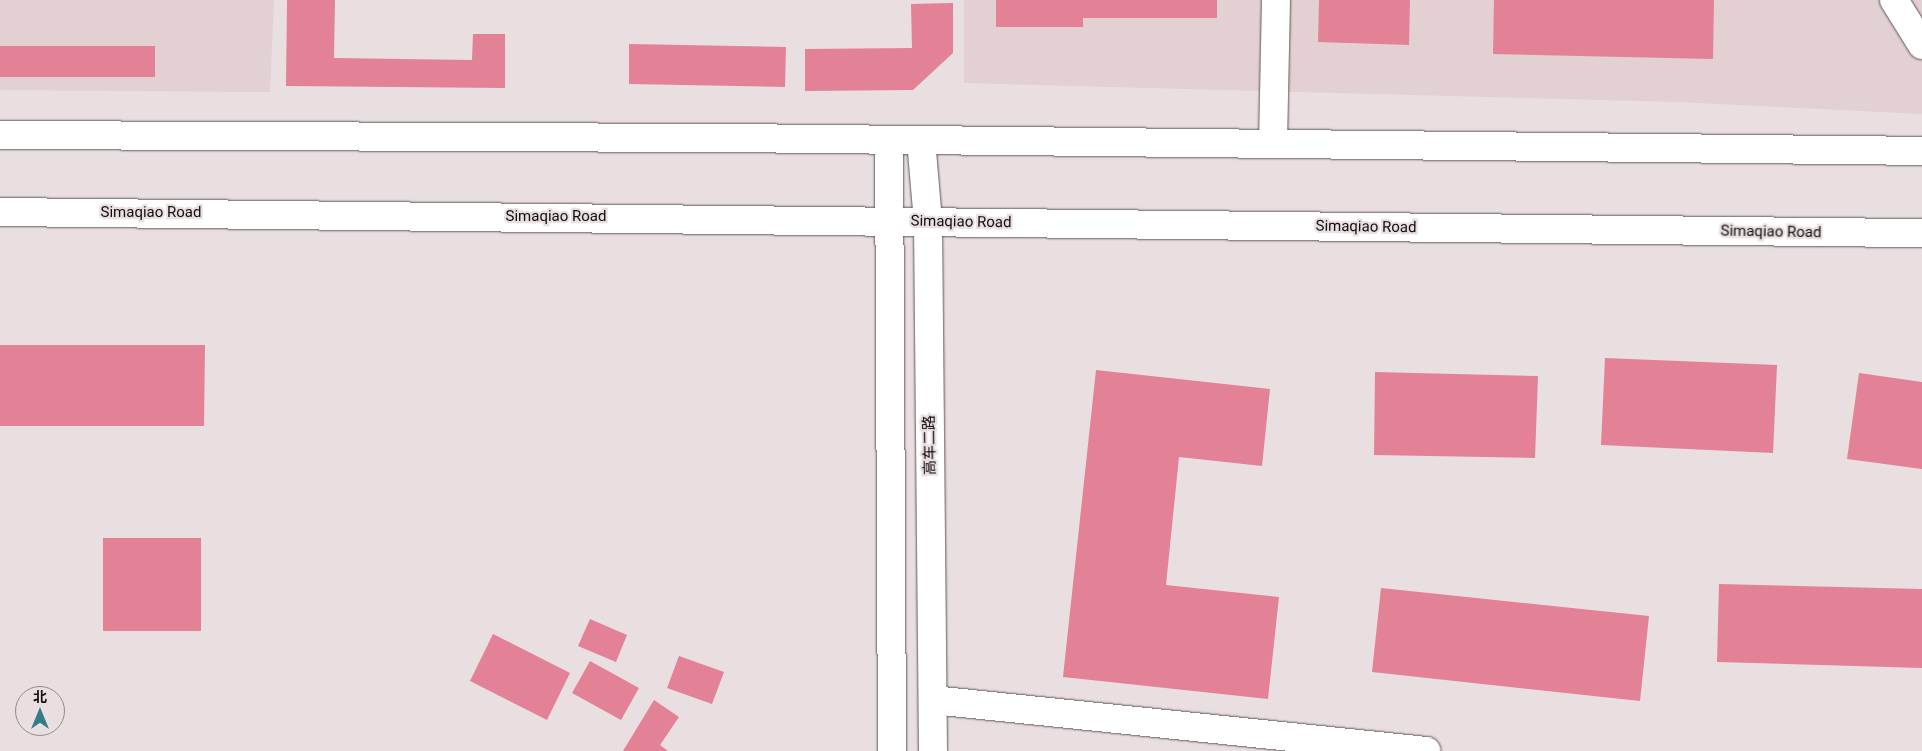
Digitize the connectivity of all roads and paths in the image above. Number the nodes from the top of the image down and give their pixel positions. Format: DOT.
graph roads {
  1 [pos="1276,0"];
  2 [pos="1894,0"];
  3 [pos="1922,45"];
  4 [pos="0,136"];
  5 [pos="889,140"];
  6 [pos="921,140"];
  7 [pos="1273,143"];
  8 [pos="1922,151"];
  9 [pos="0,212"];
  10 [pos="886,219"];
  11 [pos="928,222"];
  12 [pos="1922,233"];
  13 [pos="933,700"];
  14 [pos="892,751"];
  15 [pos="933,751"];
  16 [pos="1426,751"];
  1 -- 7 [label="main road"];
  2 -- 3 [label="main road"];
  4 -- 5 [label="main road"];
  5 -- 6 [label="main road"];
  5 -- 10 [label="main road"];
  6 -- 7 [label="main road"];
  6 -- 11 [label="main road, 高车二路"];
  7 -- 8 [label="main road"];
  9 -- 10 [label="main road, Simaqiao Road"];
  10 -- 11 [label="main road, Simaqiao Road"];
  10 -- 14 [label="main road"];
  11 -- 12 [label="main road, Simaqiao Road"];
  11 -- 13 [label="main road, 高车二路"];
  13 -- 15 [label="main road, 高车二路"];
  13 -- 16 [label="main road"];
}
